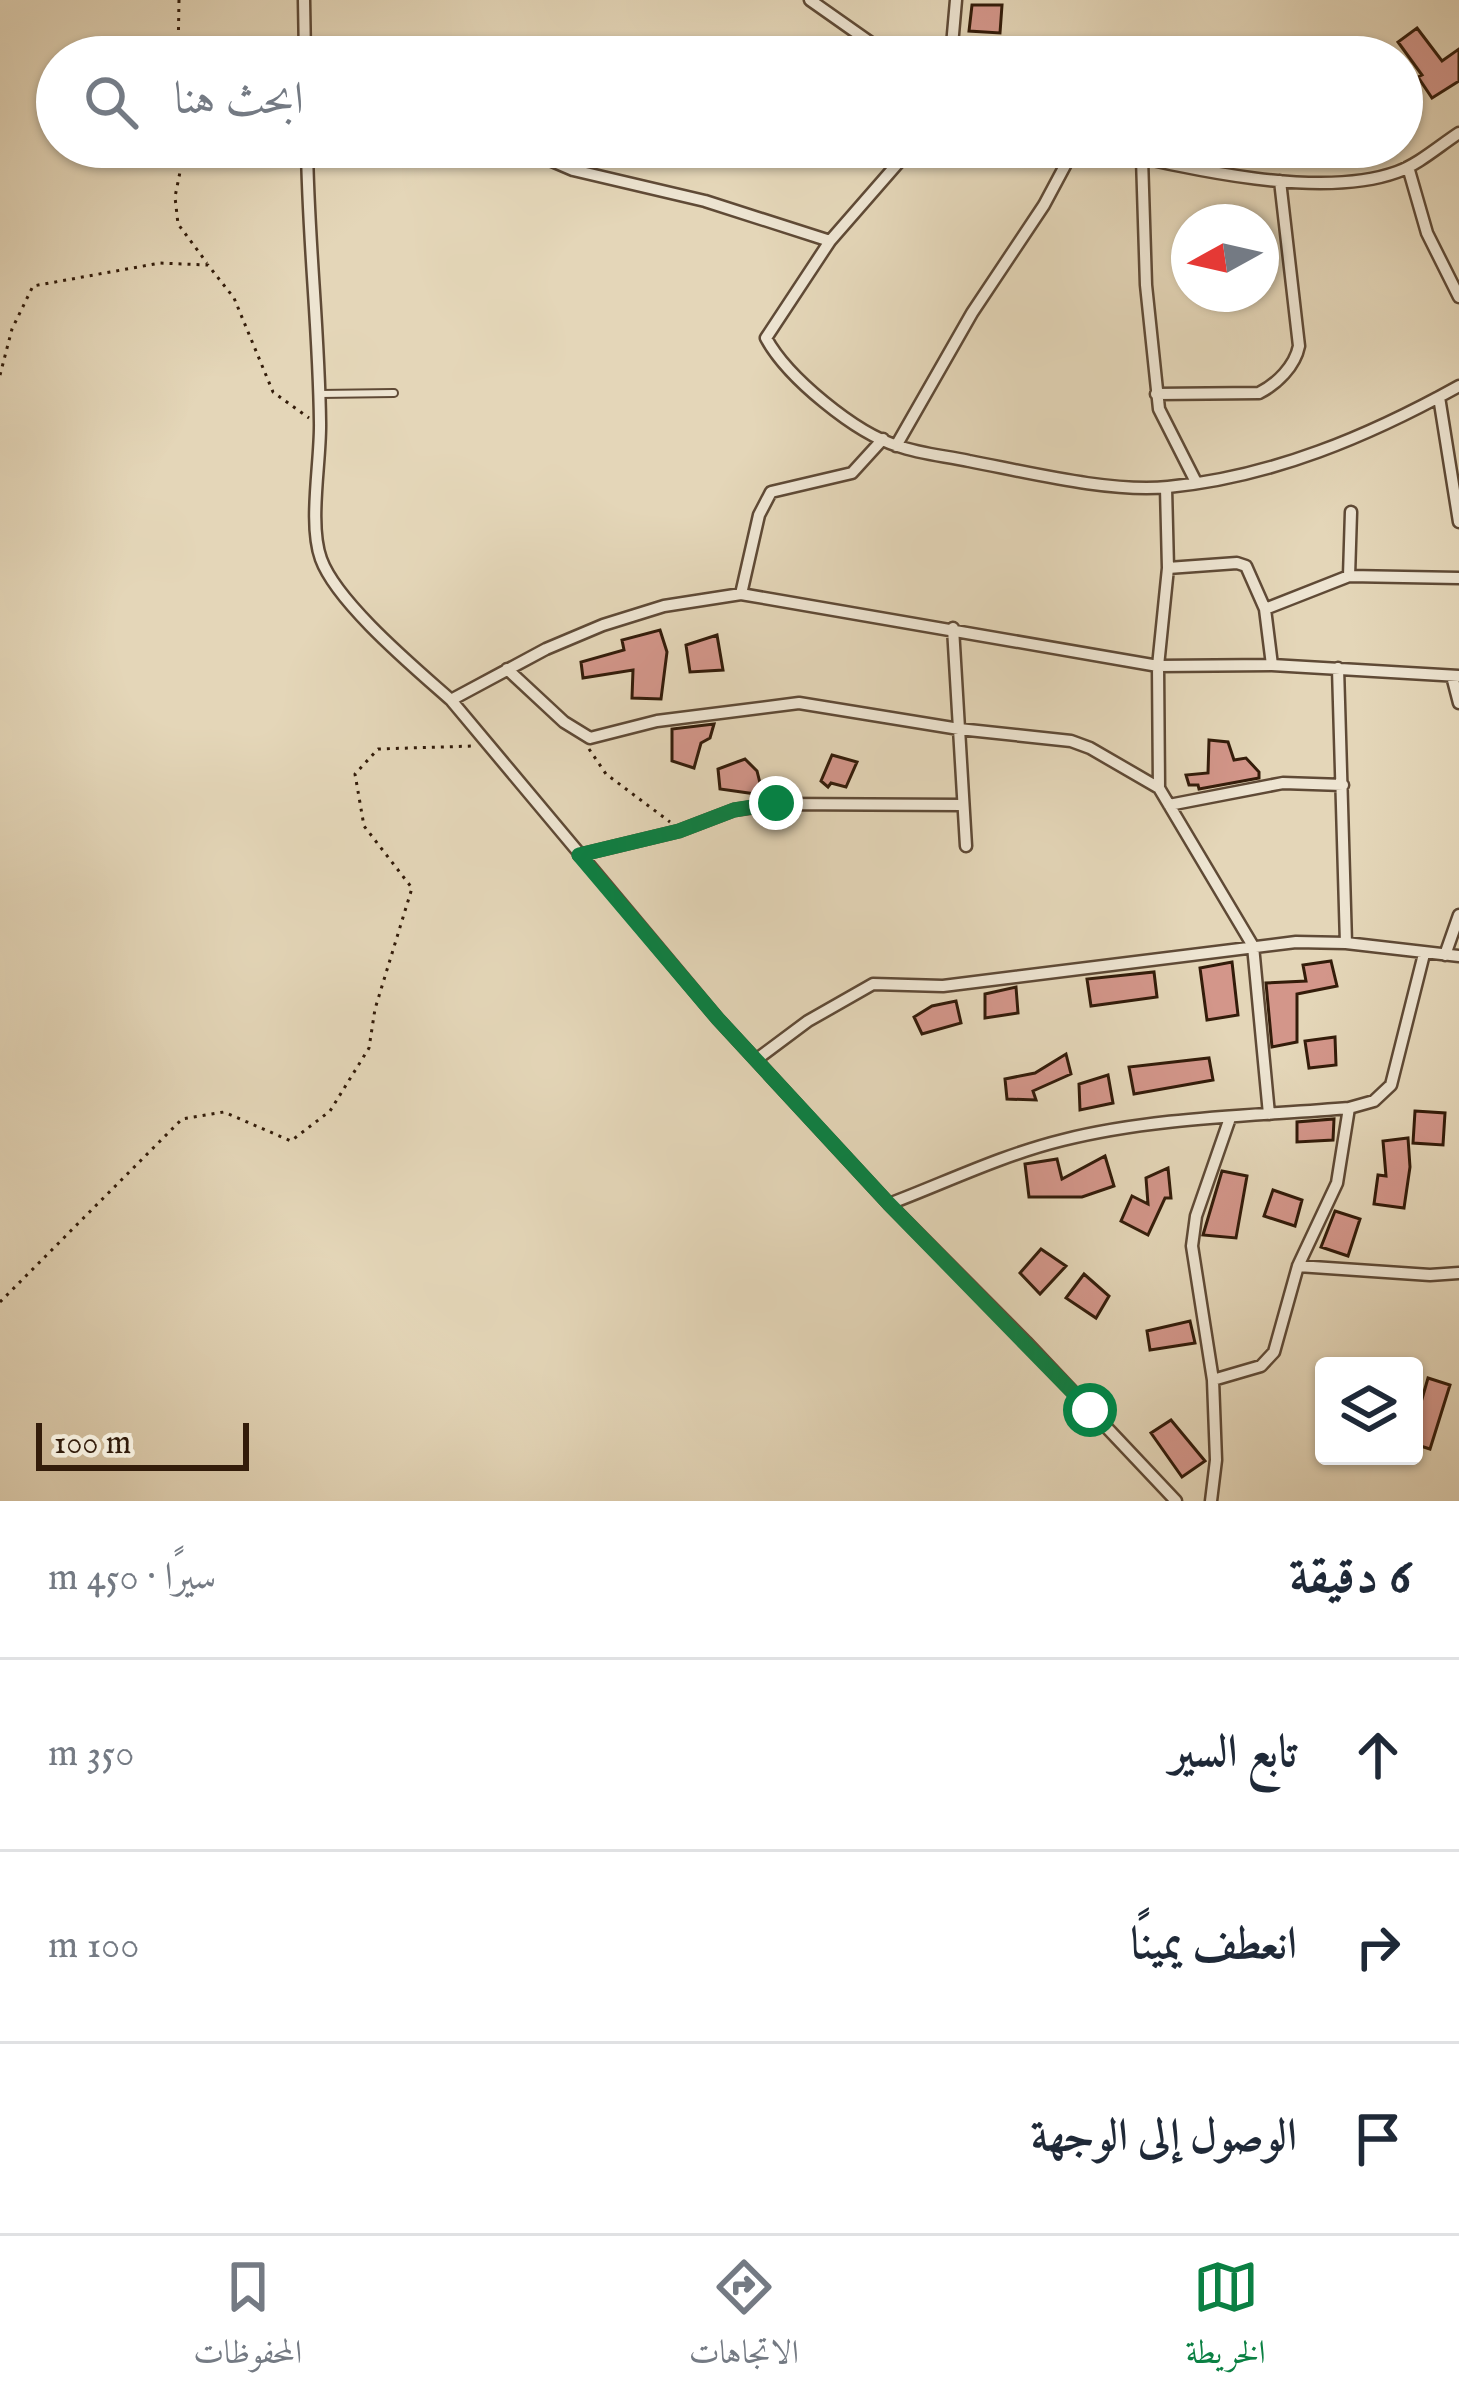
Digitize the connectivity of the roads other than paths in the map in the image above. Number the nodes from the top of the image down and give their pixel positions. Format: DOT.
graph roads {
  1 [pos="304,0"];
  2 [pos="810,0"];
  3 [pos="956,0"];
  4 [pos="305,36"];
  5 [pos="861,36"];
  6 [pos="953,36"];
  7 [pos="1459,133"];
  8 [pos="1423,157"];
  9 [pos="307,168"];
  10 [pos="568,168"];
  11 [pos="894,168"];
  12 [pos="1064,168"];
  13 [pos="1142,168"];
  14 [pos="1202,168"];
  15 [pos="1404,168"];
  16 [pos="1408,168"];
  17 [pos="1280,181"];
  18 [pos="830,241"];
  19 [pos="1459,297"];
  20 [pos="1459,386"];
  21 [pos="394,393"];
  22 [pos="320,394"];
  23 [pos="1156,394"];
  24 [pos="1439,397"];
  25 [pos="883,439"];
  26 [pos="896,446"];
  27 [pos="1196,482"];
  28 [pos="1166,488"];
  29 [pos="1352,512"];
  30 [pos="1459,522"];
  31 [pos="1168,568"];
  32 [pos="1349,576"];
  33 [pos="1459,578"];
  34 [pos="741,594"];
  35 [pos="1265,609"];
  36 [pos="953,628"];
  37 [pos="1272,665"];
  38 [pos="1158,666"];
  39 [pos="1338,668"];
  40 [pos="507,669"];
  41 [pos="1455,676"];
  42 [pos="451,700"];
  43 [pos="1459,703"];
  44 [pos="958,729"];
  45 [pos="1343,785"];
  46 [pos="1159,788"];
  47 [pos="963,805"];
  48 [pos="1169,805"];
  49 [pos="966,847"];
  50 [pos="579,855"];
  51 [pos="1459,916"];
  52 [pos="1346,943"];
  53 [pos="1253,946"];
  54 [pos="1424,954"];
  55 [pos="1452,955"];
  56 [pos="757,1059"];
  57 [pos="1349,1108"];
  58 [pos="1269,1114"];
  59 [pos="1230,1118"];
  60 [pos="889,1204"];
  61 [pos="1298,1266"];
  62 [pos="1459,1273"];
  63 [pos="1213,1380"];
  64 [pos="1176,1501"];
  65 [pos="1211,1501"];
  1 -- 4 [label="street"];
  2 -- 5 [label="street"];
  3 -- 6 [label="street"];
  7 -- 8 [label="street"];
  9 -- 22 [label="street"];
  10 -- 18 [label="street"];
  11 -- 18 [label="street"];
  12 -- 26 [label="street"];
  13 -- 23 [label="street"];
  14 -- 17 [label="street"];
  15 -- 17 [label="street"];
  16 -- 19 [label="street"];
  17 -- 23 [label="street"];
  18 -- 25 [label="street"];
  20 -- 24 [label="street"];
  21 -- 22 [label="lane"];
  22 -- 42 [label="street"];
  23 -- 27 [label="street"];
  24 -- 27 [label="street"];
  24 -- 30 [label="street"];
  25 -- 26 [label="street"];
  25 -- 34 [label="street"];
  26 -- 28 [label="street"];
  27 -- 28 [label="street"];
  28 -- 31 [label="street"];
  29 -- 32 [label="street"];
  31 -- 35 [label="street"];
  31 -- 38 [label="street"];
  32 -- 33 [label="street"];
  32 -- 35 [label="street"];
  34 -- 36 [label="street"];
  34 -- 40 [label="street"];
  35 -- 37 [label="street"];
  36 -- 38 [label="street"];
  36 -- 44 [label="street"];
  37 -- 38 [label="street"];
  37 -- 39 [label="street"];
  38 -- 46 [label="street"];
  39 -- 41 [label="street"];
  39 -- 45 [label="street"];
  40 -- 42 [label="street"];
  40 -- 44 [label="street"];
  41 -- 43 [label="street"];
  42 -- 50 [label="street"];
  44 -- 46 [label="street"];
  44 -- 47 [label="street"];
  45 -- 48 [label="street"];
  45 -- 52 [label="street"];
  46 -- 48 [label="street"];
  47 -- 49 [label="street"];
  47 -- 50 [label="street"];
  48 -- 53 [label="street"];
  50 -- 56 [label="street"];
  51 -- 55 [label="street"];
  52 -- 53 [label="street"];
  52 -- 54 [label="street"];
  53 -- 56 [label="street"];
  53 -- 58 [label="street"];
  54 -- 55 [label="street"];
  54 -- 57 [label="street"];
  56 -- 60 [label="street"];
  57 -- 58 [label="street"];
  57 -- 61 [label="street"];
  58 -- 59 [label="street"];
  59 -- 60 [label="street"];
  59 -- 63 [label="street"];
  60 -- 64 [label="street"];
  61 -- 62 [label="street"];
  61 -- 63 [label="street"];
  63 -- 65 [label="street"];
}
